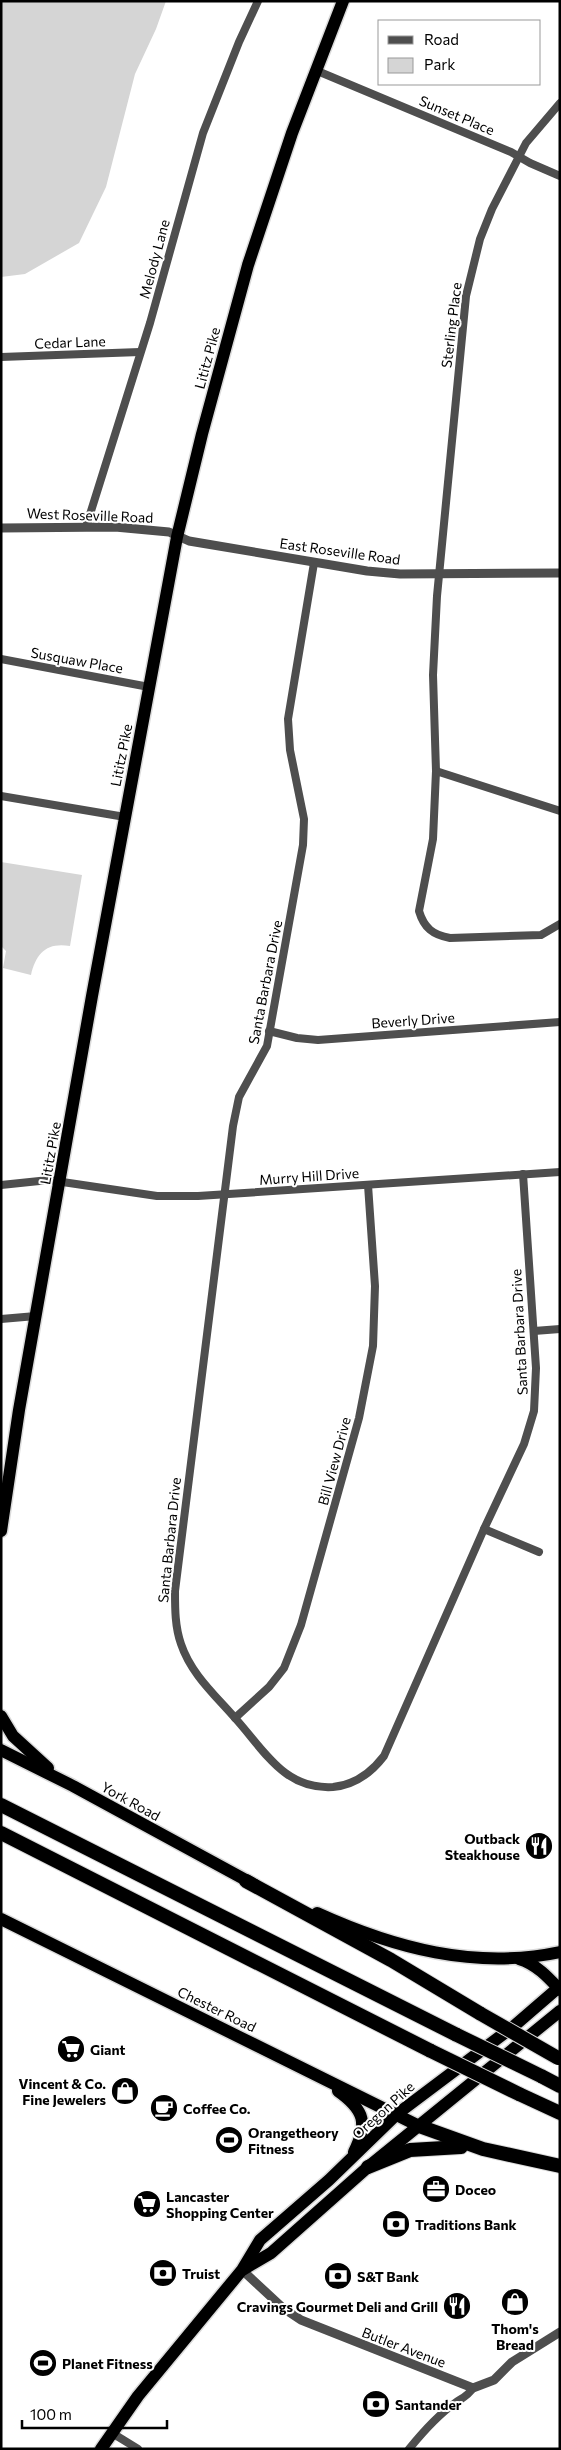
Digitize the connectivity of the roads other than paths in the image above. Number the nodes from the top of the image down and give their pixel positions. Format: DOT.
graph roads {
  1 [pos="258,1"];
  2 [pos="343,1"];
  3 [pos="315,70"];
  4 [pos="560,103"];
  5 [pos="518,156"];
  6 [pos="560,176"];
  7 [pos="140,352"];
  8 [pos="1,357"];
  9 [pos="86,527"];
  10 [pos="1,528"];
  11 [pos="177,537"];
  12 [pos="314,563"];
  13 [pos="560,573"];
  14 [pos="439,574"];
  15 [pos="1,659"];
  16 [pos="149,686"];
  17 [pos="436,771"];
  18 [pos="1,796"];
  19 [pos="560,811"];
  20 [pos="125,817"];
  21 [pos="560,924"];
  22 [pos="560,1022"];
  23 [pos="269,1031"];
  24 [pos="560,1172"];
  25 [pos="523,1174"];
  26 [pos="60,1181"];
  27 [pos="368,1184"];
  28 [pos="1,1185"];
  29 [pos="224,1195"];
  30 [pos="36,1316"];
  31 [pos="1,1319"];
  32 [pos="560,1329"];
  33 [pos="534,1331"];
  34 [pos="484,1529"];
  35 [pos="1,1532"];
  36 [pos="539,1552"];
  37 [pos="1,1716"];
  38 [pos="235,1718"];
  39 [pos="1,1750"];
  40 [pos="73,1786"];
  41 [pos="1,1805"];
  42 [pos="1,1833"];
  43 [pos="246,1881"];
  44 [pos="1,1919"];
  45 [pos="560,1952"];
  46 [pos="513,1958"];
  47 [pos="559,1989"];
  48 [pos="560,2011"];
  49 [pos="559,2058"];
  50 [pos="301,2066"];
  51 [pos="560,2086"];
  52 [pos="560,2113"];
  53 [pos="396,2114"];
  54 [pos="419,2126"];
  55 [pos="483,2149"];
  56 [pos="351,2160"];
  57 [pos="560,2166"];
  58 [pos="368,2167"];
  59 [pos="242,2270"];
  60 [pos="560,2332"];
  61 [pos="473,2388"];
  62 [pos="112,2433"];
  63 [pos="101,2449"];
  64 [pos="138,2449"];
  65 [pos="409,2449"];
  1 -- 7 [label="street, Melody Lane"];
  2 -- 3 [label="highway, Lititz Pike"];
  3 -- 5 [label="street, Sunset Place"];
  3 -- 11 [label="highway, Lititz Pike"];
  4 -- 5 [label="street, Sterling Place"];
  5 -- 6 [label="street, Sunset Place"];
  5 -- 14 [label="street, Sterling Place"];
  7 -- 8 [label="street, Cedar Lane"];
  7 -- 9 [label="street, Melody Lane"];
  9 -- 10 [label="street, West Roseville Road"];
  9 -- 11 [label="street, West Roseville Road"];
  11 -- 12 [label="street, East Roseville Road"];
  11 -- 16 [label="highway, Lititz Pike"];
  12 -- 14 [label="street, East Roseville Road"];
  12 -- 23 [label="street, Santa Barbara Drive"];
  13 -- 14 [label="street, East Roseville Road"];
  14 -- 17 [label="street, Sterling Place"];
  15 -- 16 [label="street, Susquaw Place"];
  16 -- 20 [label="highway, Lititz Pike"];
  17 -- 19 [label="street"];
  17 -- 21 [label="street, Sterling Place"];
  18 -- 20 [label="street"];
  20 -- 26 [label="highway, Lititz Pike"];
  22 -- 23 [label="street, Beverly Drive"];
  23 -- 29 [label="street, Santa Barbara Drive"];
  24 -- 25 [label="street, Murry Hill Drive"];
  25 -- 27 [label="street, Murry Hill Drive"];
  25 -- 33 [label="street, Santa Barbara Drive"];
  26 -- 28 [label="street, Murry Hill Drive"];
  26 -- 29 [label="street, Murry Hill Drive"];
  26 -- 30 [label="highway, Lititz Pike"];
  27 -- 29 [label="street, Murry Hill Drive"];
  27 -- 38 [label="street, Bill View Drive"];
  29 -- 38 [label="street, Santa Barbara Drive"];
  30 -- 31 [label="street"];
  30 -- 35 [label="highway, Lititz Pike"];
  32 -- 33 [label="street"];
  33 -- 34 [label="street, Santa Barbara Drive"];
  34 -- 36 [label="street"];
  34 -- 38 [label="street, Santa Barbara Drive"];
  37 -- 40 [label="highway"];
  39 -- 40 [label="highway, York Road"];
  40 -- 43 [label="highway, York Road"];
  41 -- 51 [label="highway, bridge"];
  42 -- 52 [label="highway, bridge"];
  43 -- 46 [label="highway, York Road"];
  43 -- 49 [label="highway, bridge"];
  44 -- 50 [label="highway, Chester Road"];
  45 -- 46 [label="highway"];
  46 -- 47 [label="highway"];
  47 -- 53 [label="highway, Oregon Pike"];
  48 -- 54 [label="highway, Oregon Pike"];
  50 -- 53 [label="highway, Chester Road"];
  50 -- 56 [label="highway"];
  53 -- 54 [label="highway, Chester Road"];
  53 -- 56 [label="highway, Oregon Pike"];
  54 -- 55 [label="highway"];
  54 -- 58 [label="highway, Oregon Pike"];
  55 -- 57 [label="highway"];
  55 -- 58 [label="highway"];
  56 -- 59 [label="highway, Oregon Pike"];
  58 -- 59 [label="highway, Oregon Pike"];
  59 -- 61 [label="street, Butler Avenue"];
  59 -- 62 [label="highway, Oregon Pike"];
  60 -- 61 [label="street"];
  61 -- 65 [label="street"];
  62 -- 63 [label="highway, Oregon Pike"];
  62 -- 64 [label="street"];
}
